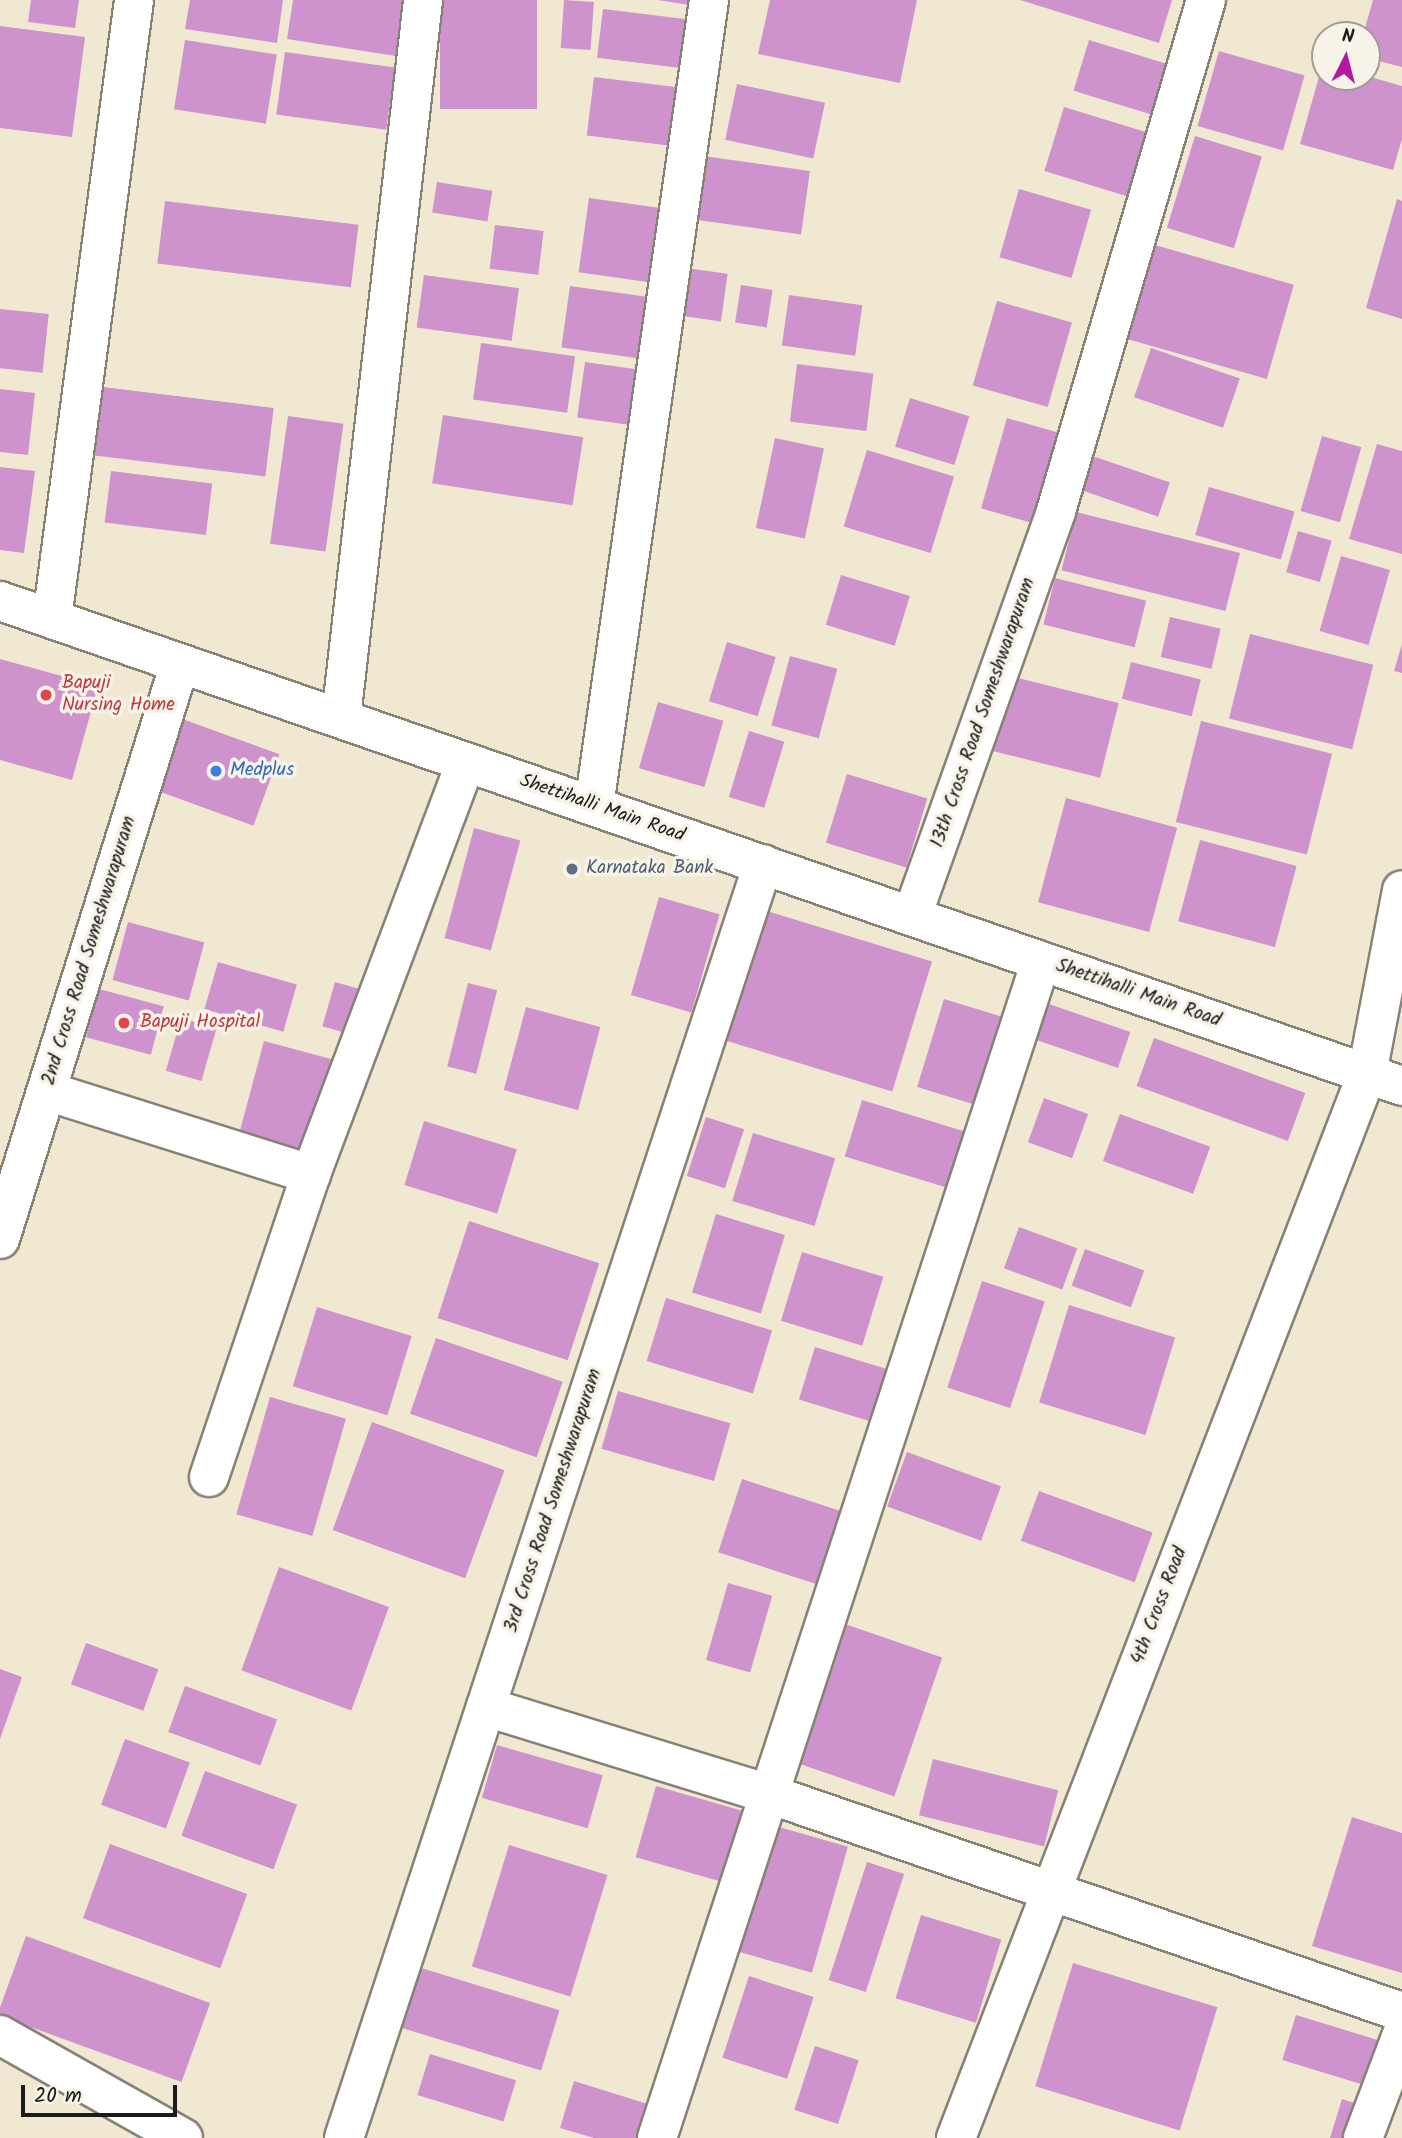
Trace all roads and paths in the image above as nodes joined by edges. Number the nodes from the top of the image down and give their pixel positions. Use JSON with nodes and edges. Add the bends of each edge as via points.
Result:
{"nodes":[{"id":1,"x":134,"y":0,"type":"edge"},
{"id":2,"x":423,"y":0,"type":"edge"},
{"id":3,"x":709,"y":0,"type":"edge"},
{"id":4,"x":1206,"y":0,"type":"edge"},
{"id":5,"x":0,"y":601,"type":"edge"},
{"id":6,"x":52,"y":619,"type":"junction"},
{"id":7,"x":180,"y":663,"type":"junction"},
{"id":8,"x":341,"y":718,"type":"junction"},
{"id":9,"x":466,"y":762,"type":"junction"},
{"id":10,"x":594,"y":806,"type":"junction"},
{"id":11,"x":763,"y":864,"type":"junction"},
{"id":12,"x":1402,"y":890,"type":"edge"},
{"id":13,"x":912,"y":916,"type":"junction"},
{"id":14,"x":1041,"y":961,"type":"junction"},
{"id":15,"x":1367,"y":1074,"type":"junction"},
{"id":16,"x":1402,"y":1086,"type":"edge"},
{"id":17,"x":47,"y":1091,"type":"junction"},
{"id":18,"x":311,"y":1174,"type":"junction"},
{"id":19,"x":0,"y":1239,"type":"edge"},
{"id":20,"x":209,"y":1477,"type":"dead end"},
{"id":21,"x":486,"y":1707,"type":"junction"},
{"id":22,"x":772,"y":1795,"type":"junction"},
{"id":23,"x":1050,"y":1891,"type":"junction"},
{"id":24,"x":1402,"y":2012,"type":"edge"},
{"id":25,"x":1402,"y":2034,"type":"edge"},
{"id":26,"x":0,"y":2035,"type":"edge"},
{"id":27,"x":183,"y":2138,"type":"edge"},
{"id":28,"x":344,"y":2138,"type":"edge"},
{"id":29,"x":657,"y":2138,"type":"edge"},
{"id":30,"x":956,"y":2138,"type":"edge"},
{"id":31,"x":1363,"y":2138,"type":"edge"}],
"edges":[{"from":1,"to":6,"type":"street"},
{"from":2,"to":8,"type":"street"},
{"from":3,"to":10,"type":"street"},
{"from":4,"to":13,"type":"street","name":"13th Cross Road Someshwarapuram","via":[[1056,511]]},
{"from":5,"to":6,"type":"street","name":"Shettihalli Main Road"},
{"from":6,"to":7,"type":"street","name":"Shettihalli Main Road"},
{"from":7,"to":8,"type":"street","name":"Shettihalli Main Road"},
{"from":7,"to":17,"type":"street","name":"2nd Cross Road Someshwarapuram"},
{"from":8,"to":9,"type":"street","name":"Shettihalli Main Road"},
{"from":9,"to":10,"type":"street","name":"Shettihalli Main Road"},
{"from":9,"to":18,"type":"street"},
{"from":10,"to":11,"type":"street","name":"Shettihalli Main Road"},
{"from":11,"to":13,"type":"street","name":"Shettihalli Main Road"},
{"from":11,"to":21,"type":"street","name":"3rd Cross Road Someshwarapuram"},
{"from":12,"to":15,"type":"street","name":"4th Cross Road"},
{"from":13,"to":14,"type":"street","name":"Shettihalli Main Road"},
{"from":14,"to":15,"type":"street","name":"Shettihalli Main Road"},
{"from":14,"to":22,"type":"street"},
{"from":15,"to":16,"type":"street","name":"Shettihalli Main Road"},
{"from":15,"to":23,"type":"street","name":"4th Cross Road"},
{"from":17,"to":18,"type":"street"},
{"from":17,"to":19,"type":"street","name":"2nd Cross Road Someshwarapuram"},
{"from":18,"to":20,"type":"street"},
{"from":21,"to":22,"type":"street"},
{"from":21,"to":28,"type":"street","name":"3rd Cross Road Someshwarapuram"},
{"from":22,"to":23,"type":"street"},
{"from":22,"to":29,"type":"street"},
{"from":23,"to":24,"type":"street"},
{"from":23,"to":30,"type":"street","name":"4th Cross Road"},
{"from":25,"to":31,"type":"street"},
{"from":26,"to":27,"type":"street"}]}
